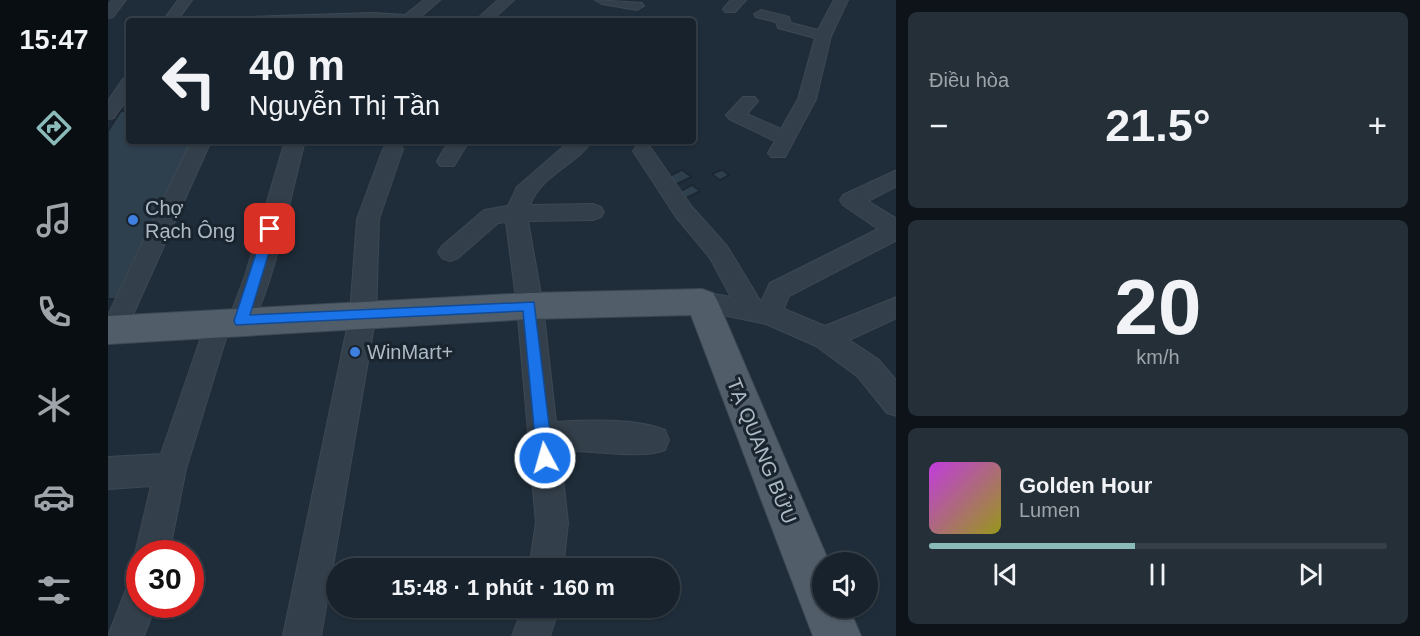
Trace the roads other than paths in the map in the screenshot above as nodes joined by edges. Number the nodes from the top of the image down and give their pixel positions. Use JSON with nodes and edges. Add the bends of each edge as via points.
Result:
{"nodes":[{"id":1,"x":119,"y":0,"type":"edge"},
{"id":2,"x":185,"y":0,"type":"edge"},
{"id":3,"x":342,"y":0,"type":"edge"},
{"id":4,"x":433,"y":0,"type":"edge"},
{"id":5,"x":507,"y":0,"type":"edge"},
{"id":6,"x":602,"y":0,"type":"edge"},
{"id":7,"x":773,"y":0,"type":"edge"},
{"id":8,"x":836,"y":1,"type":"edge"},
{"id":9,"x":639,"y":3,"type":"edge"},
{"id":10,"x":108,"y":14,"type":"edge"},
{"id":11,"x":259,"y":17,"type":"edge"},
{"id":12,"x":172,"y":18,"type":"edge"},
{"id":13,"x":283,"y":18,"type":"edge"},
{"id":14,"x":331,"y":18,"type":"edge"},
{"id":15,"x":359,"y":18,"type":"edge"},
{"id":16,"x":382,"y":18,"type":"edge"},
{"id":17,"x":411,"y":18,"type":"edge"},
{"id":18,"x":486,"y":18,"type":"edge"},
{"id":19,"x":629,"y":18,"type":"edge"},
{"id":20,"x":823,"y":36,"type":"junction"},
{"id":21,"x":126,"y":88,"type":"edge"},
{"id":22,"x":749,"y":100,"type":"dead end"},
{"id":23,"x":115,"y":108,"type":"edge"},
{"id":24,"x":200,"y":144,"type":"edge"},
{"id":25,"x":294,"y":144,"type":"edge"},
{"id":26,"x":457,"y":144,"type":"edge"},
{"id":27,"x":578,"y":144,"type":"edge"},
{"id":28,"x":393,"y":149,"type":"dead end"},
{"id":29,"x":643,"y":151,"type":"dead end"},
{"id":30,"x":447,"y":161,"type":"dead end"},
{"id":31,"x":896,"y":178,"type":"edge"},
{"id":32,"x":593,"y":212,"type":"dead end"},
{"id":33,"x":516,"y":213,"type":"junction"},
{"id":34,"x":896,"y":230,"type":"edge"},
{"id":35,"x":896,"y":230,"type":"edge"},
{"id":36,"x":450,"y":252,"type":"dead end"},
{"id":37,"x":702,"y":302,"type":"junction"},
{"id":38,"x":894,"y":303,"type":"edge"},
{"id":39,"x":530,"y":306,"type":"junction"},
{"id":40,"x":760,"y":313,"type":"junction"},
{"id":41,"x":363,"y":314,"type":"junction"},
{"id":42,"x":230,"y":322,"type":"junction"},
{"id":43,"x":111,"y":330,"type":"edge"},
{"id":44,"x":825,"y":338,"type":"junction"},
{"id":45,"x":896,"y":403,"type":"edge"},
{"id":46,"x":543,"y":437,"type":"junction"},
{"id":47,"x":654,"y":440,"type":"dead end"},
{"id":48,"x":171,"y":469,"type":"junction"},
{"id":49,"x":108,"y":473,"type":"edge"},
{"id":50,"x":155,"y":540,"type":"edge"},
{"id":51,"x":547,"y":558,"type":"edge"},
{"id":52,"x":812,"y":575,"type":"edge"},
{"id":53,"x":132,"y":618,"type":"edge"},
{"id":54,"x":537,"y":618,"type":"edge"},
{"id":55,"x":829,"y":618,"type":"edge"},
{"id":56,"x":125,"y":636,"type":"edge"},
{"id":57,"x":302,"y":636,"type":"edge"},
{"id":58,"x":531,"y":636,"type":"edge"},
{"id":59,"x":837,"y":636,"type":"edge"}],
"edges":[{"from":1,"to":10,"type":"street"},
{"from":2,"to":12,"type":"street"},
{"from":3,"to":14,"type":"street"},
{"from":4,"to":17,"type":"street"},
{"from":5,"to":18,"type":"street"},
{"from":6,"to":9,"type":"street"},
{"from":7,"to":20,"type":"street","via":[[760,16],[784,20],[783,25]]},
{"from":8,"to":20,"type":"street"},
{"from":9,"to":19,"type":"street"},
{"from":11,"to":13,"type":"street"},
{"from":15,"to":16,"type":"street"},
{"from":20,"to":22,"type":"street","via":[[807,99],[781,146],[735,115]]},
{"from":21,"to":23,"type":"street"},
{"from":24,"to":43,"type":"street"},
{"from":25,"to":42,"type":"street","via":[[258,273]]},
{"from":26,"to":30,"type":"street"},
{"from":27,"to":33,"type":"street","via":[[524,192]]},
{"from":28,"to":41,"type":"street","via":[[368,219]]},
{"from":29,"to":40,"type":"street"},
{"from":31,"to":35,"type":"street","via":[[851,200]]},
{"from":32,"to":33,"type":"street"},
{"from":33,"to":36,"type":"street","via":[[492,216]]},
{"from":33,"to":39,"type":"street"},
{"from":34,"to":40,"type":"street","via":[[779,290]]},
{"from":37,"to":39,"type":"main road"},
{"from":37,"to":40,"type":"street"},
{"from":37,"to":52,"type":"main road","name":"TẠ QUANG BỬU"},
{"from":38,"to":44,"type":"street"},
{"from":39,"to":41,"type":"main road"},
{"from":39,"to":46,"type":"street"},
{"from":40,"to":44,"type":"street"},
{"from":41,"to":42,"type":"main road"},
{"from":41,"to":57,"type":"street"},
{"from":42,"to":43,"type":"main road"},
{"from":42,"to":48,"type":"street"},
{"from":44,"to":45,"type":"street","via":[[868,368]]},
{"from":46,"to":47,"type":"street","via":[[586,435]]},
{"from":46,"to":51,"type":"street","via":[[552,523]]},
{"from":48,"to":49,"type":"street"},
{"from":48,"to":50,"type":"street"},
{"from":53,"to":56,"type":"street"},
{"from":54,"to":58,"type":"street"},
{"from":55,"to":59,"type":"main road"}]}
